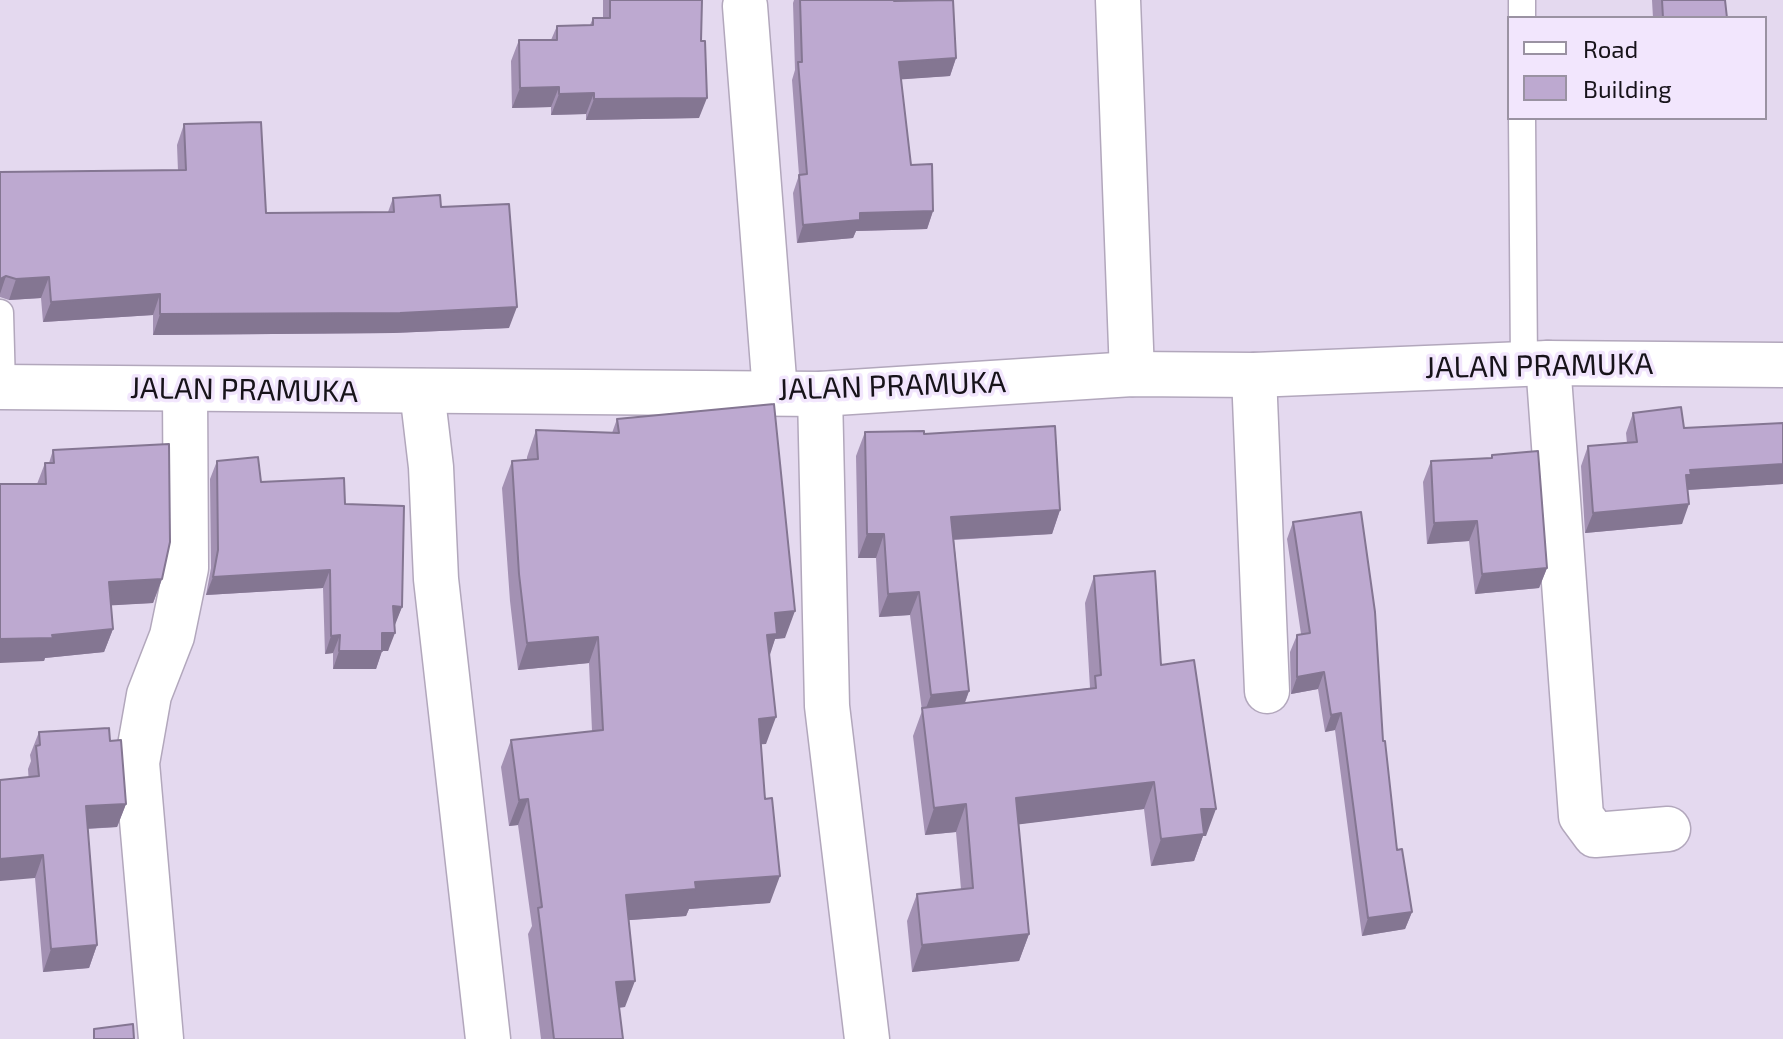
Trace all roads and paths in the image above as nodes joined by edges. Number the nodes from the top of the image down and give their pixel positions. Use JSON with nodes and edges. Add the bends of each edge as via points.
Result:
{"nodes":[{"id":1,"x":1118,"y":0,"type":"edge"},
{"id":2,"x":745,"y":6,"type":"dead end"},
{"id":3,"x":1522,"y":120,"type":"edge"},
{"id":4,"x":0,"y":313,"type":"edge"},
{"id":5,"x":1536,"y":364,"type":"junction"},
{"id":6,"x":1783,"y":365,"type":"edge"},
{"id":7,"x":1132,"y":374,"type":"junction"},
{"id":8,"x":1254,"y":375,"type":"junction"},
{"id":9,"x":1,"y":387,"type":"edge"},
{"id":10,"x":185,"y":390,"type":"junction"},
{"id":11,"x":422,"y":391,"type":"junction"},
{"id":12,"x":775,"y":392,"type":"junction"},
{"id":13,"x":820,"y":394,"type":"junction"},
{"id":14,"x":1267,"y":691,"type":"dead end"},
{"id":15,"x":1668,"y":829,"type":"dead end"},
{"id":16,"x":161,"y":1039,"type":"edge"},
{"id":17,"x":488,"y":1039,"type":"edge"},
{"id":18,"x":867,"y":1039,"type":"edge"}],
"edges":[{"from":1,"to":7,"type":"street"},
{"from":2,"to":12,"type":"street"},
{"from":3,"to":5,"type":"lane"},
{"from":4,"to":9,"type":"lane"},
{"from":5,"to":6,"type":"street","name":"JALAN PRAMUKA"},
{"from":5,"to":8,"type":"street","name":"JALAN PRAMUKA"},
{"from":5,"to":15,"type":"street","via":[[1581,816],[1595,835]]},
{"from":7,"to":8,"type":"street","name":"JALAN PRAMUKA"},
{"from":7,"to":13,"type":"street","name":"JALAN PRAMUKA"},
{"from":8,"to":14,"type":"street"},
{"from":9,"to":10,"type":"street","name":"JALAN PRAMUKA"},
{"from":10,"to":11,"type":"street","name":"JALAN PRAMUKA"},
{"from":10,"to":16,"type":"street","via":[[186,568],[172,636],[149,695],[137,763]]},
{"from":11,"to":12,"type":"street","name":"JALAN PRAMUKA"},
{"from":11,"to":17,"type":"street","via":[[436,579]]},
{"from":12,"to":13,"type":"street","name":"JALAN PRAMUKA"},
{"from":13,"to":18,"type":"street","via":[[827,706]]}]}
